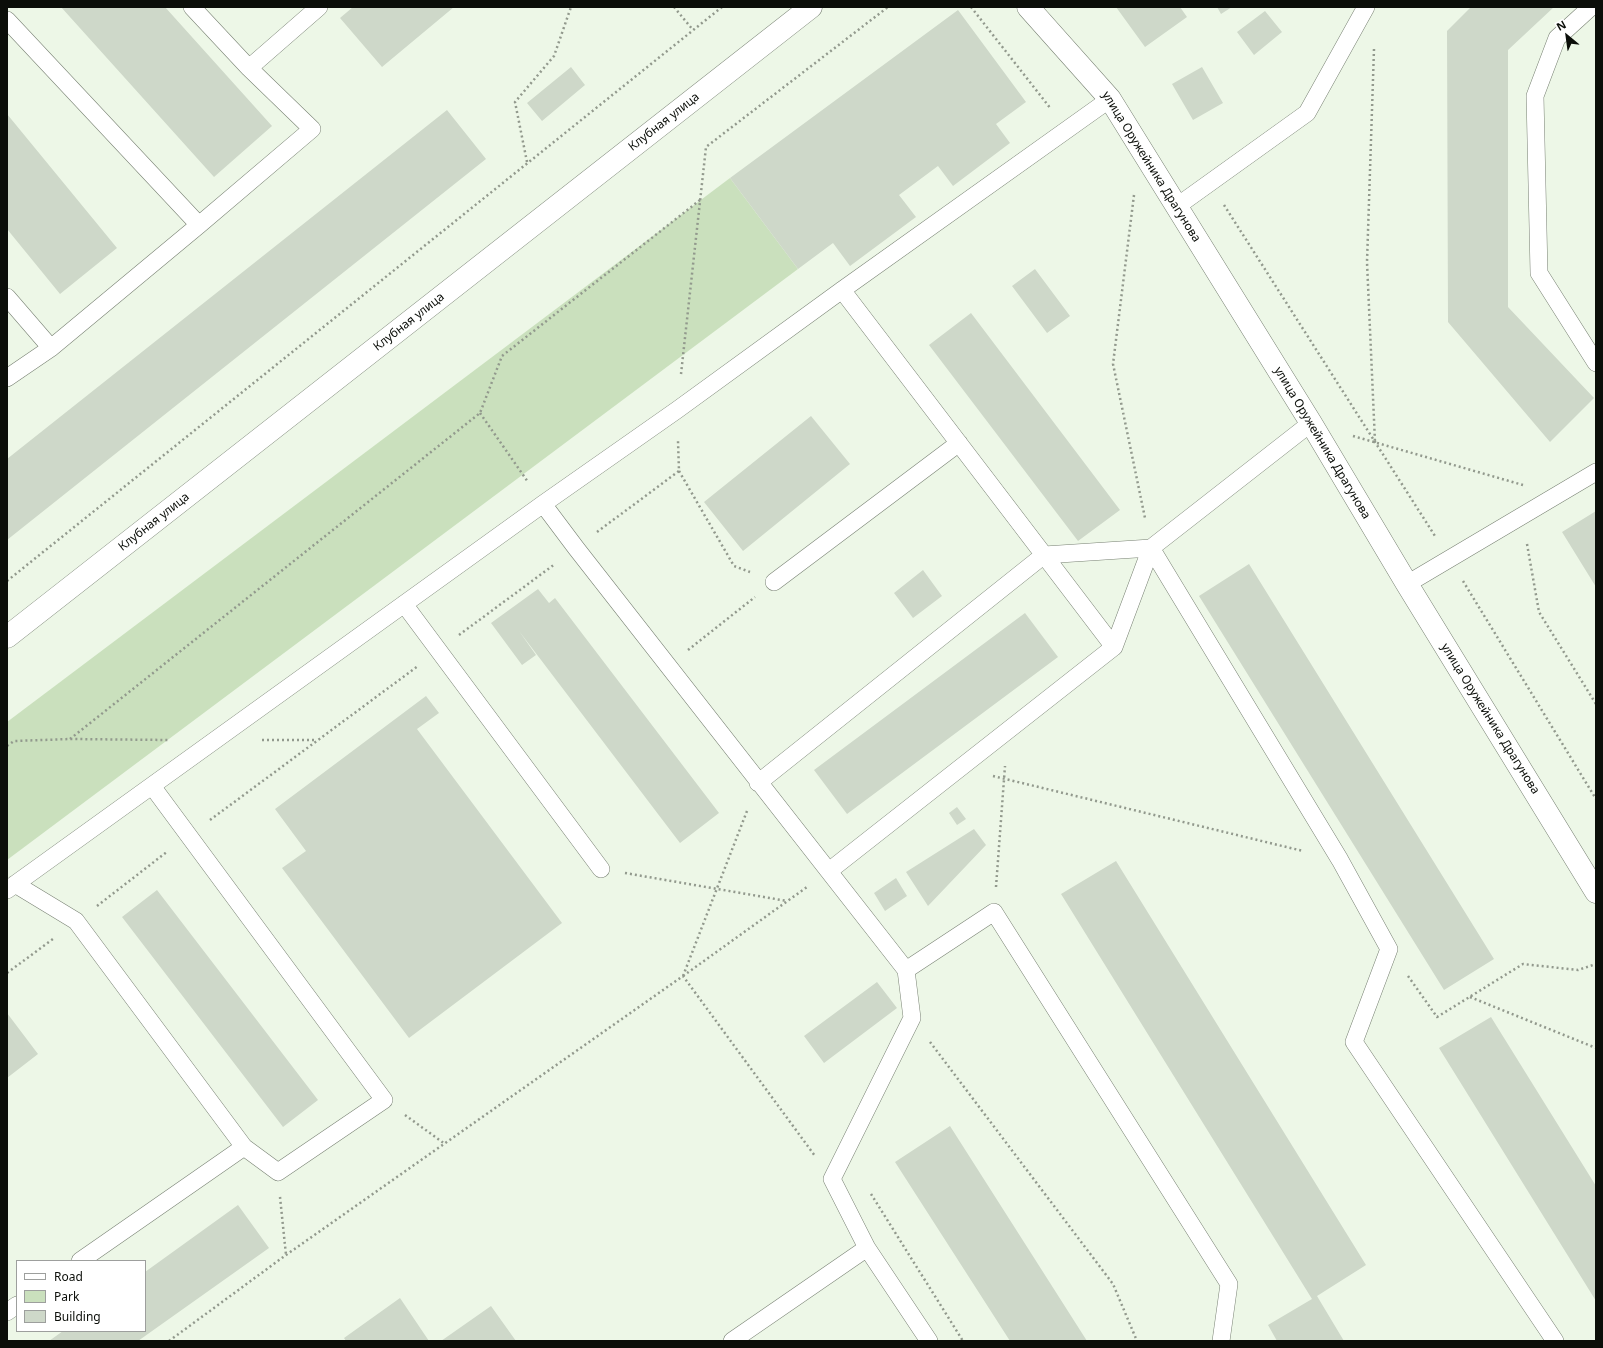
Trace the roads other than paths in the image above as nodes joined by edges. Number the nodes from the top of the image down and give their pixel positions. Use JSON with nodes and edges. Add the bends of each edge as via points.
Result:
{"nodes":[{"id":1,"x":192,"y":7,"type":"edge"},
{"id":2,"x":319,"y":7,"type":"edge"},
{"id":3,"x":811,"y":7,"type":"edge"},
{"id":4,"x":1028,"y":7,"type":"edge"},
{"id":5,"x":1366,"y":7,"type":"edge"},
{"id":6,"x":1591,"y":7,"type":"edge"},
{"id":7,"x":7,"y":20,"type":"edge"},
{"id":8,"x":249,"y":68,"type":"junction"},
{"id":9,"x":1110,"y":99,"type":"junction"},
{"id":10,"x":1176,"y":206,"type":"junction"},
{"id":11,"x":199,"y":225,"type":"junction"},
{"id":12,"x":842,"y":290,"type":"junction"},
{"id":13,"x":7,"y":297,"type":"edge"},
{"id":14,"x":51,"y":348,"type":"junction"},
{"id":15,"x":1596,"y":363,"type":"edge"},
{"id":16,"x":7,"y":378,"type":"edge"},
{"id":17,"x":1311,"y":423,"type":"junction"},
{"id":18,"x":959,"y":443,"type":"junction"},
{"id":19,"x":1596,"y":472,"type":"edge"},
{"id":20,"x":543,"y":504,"type":"junction"},
{"id":21,"x":1151,"y":548,"type":"junction"},
{"id":22,"x":1044,"y":555,"type":"junction"},
{"id":23,"x":774,"y":582,"type":"road end"},
{"id":24,"x":1407,"y":584,"type":"junction"},
{"id":25,"x":404,"y":604,"type":"junction"},
{"id":26,"x":7,"y":637,"type":"edge"},
{"id":27,"x":1114,"y":647,"type":"junction"},
{"id":28,"x":758,"y":783,"type":"junction"},
{"id":29,"x":152,"y":786,"type":"junction"},
{"id":30,"x":601,"y":869,"type":"road end"},
{"id":31,"x":829,"y":871,"type":"junction"},
{"id":32,"x":11,"y":887,"type":"edge"},
{"id":33,"x":1596,"y":892,"type":"edge"},
{"id":34,"x":906,"y":970,"type":"junction"},
{"id":35,"x":244,"y":1147,"type":"junction"},
{"id":36,"x":867,"y":1248,"type":"junction"},
{"id":37,"x":81,"y":1260,"type":"edge"},
{"id":38,"x":16,"y":1306,"type":"edge"},
{"id":39,"x":7,"y":1312,"type":"edge"},
{"id":40,"x":732,"y":1341,"type":"edge"},
{"id":41,"x":929,"y":1341,"type":"edge"},
{"id":42,"x":1221,"y":1341,"type":"edge"},
{"id":43,"x":1555,"y":1341,"type":"edge"}],
"edges":[{"from":1,"to":8,"type":"lane"},
{"from":2,"to":8,"type":"lane"},
{"from":3,"to":26,"type":"street","name":"Клубная улица"},
{"from":4,"to":9,"type":"street","name":"улица Оружейника Драгунова"},
{"from":5,"to":10,"type":"lane","via":[[1306,113]]},
{"from":6,"to":15,"type":"lane","via":[[1557,38],[1535,96],[1539,273]]},
{"from":7,"to":11,"type":"lane"},
{"from":8,"to":11,"type":"lane","via":[[312,129]]},
{"from":9,"to":10,"type":"street","name":"улица Оружейника Драгунова"},
{"from":9,"to":12,"type":"lane"},
{"from":10,"to":17,"type":"street","name":"улица Оружейника Драгунова"},
{"from":11,"to":14,"type":"lane"},
{"from":12,"to":18,"type":"lane"},
{"from":12,"to":20,"type":"lane"},
{"from":13,"to":14,"type":"lane"},
{"from":14,"to":16,"type":"lane"},
{"from":17,"to":21,"type":"lane"},
{"from":17,"to":24,"type":"street","name":"улица Оружейника Драгунова"},
{"from":18,"to":22,"type":"lane"},
{"from":18,"to":23,"type":"lane"},
{"from":19,"to":24,"type":"lane"},
{"from":20,"to":25,"type":"lane"},
{"from":20,"to":28,"type":"lane"},
{"from":21,"to":22,"type":"lane"},
{"from":21,"to":27,"type":"lane"},
{"from":21,"to":43,"type":"lane","via":[[1340,860],[1389,949],[1354,1042]]},
{"from":22,"to":27,"type":"lane"},
{"from":22,"to":28,"type":"lane"},
{"from":24,"to":33,"type":"street","name":"улица Оружейника Драгунова"},
{"from":25,"to":29,"type":"lane"},
{"from":25,"to":30,"type":"lane"},
{"from":27,"to":31,"type":"lane"},
{"from":28,"to":31,"type":"lane"},
{"from":29,"to":32,"type":"lane"},
{"from":29,"to":35,"type":"lane","via":[[384,1100],[278,1172]]},
{"from":31,"to":34,"type":"lane"},
{"from":32,"to":35,"type":"lane","via":[[76,921]]},
{"from":34,"to":36,"type":"lane","via":[[912,1018],[832,1179]]},
{"from":34,"to":42,"type":"lane","via":[[994,912],[1229,1284]]},
{"from":35,"to":37,"type":"lane"},
{"from":36,"to":40,"type":"lane"},
{"from":36,"to":41,"type":"lane"},
{"from":38,"to":39,"type":"lane"}]}
